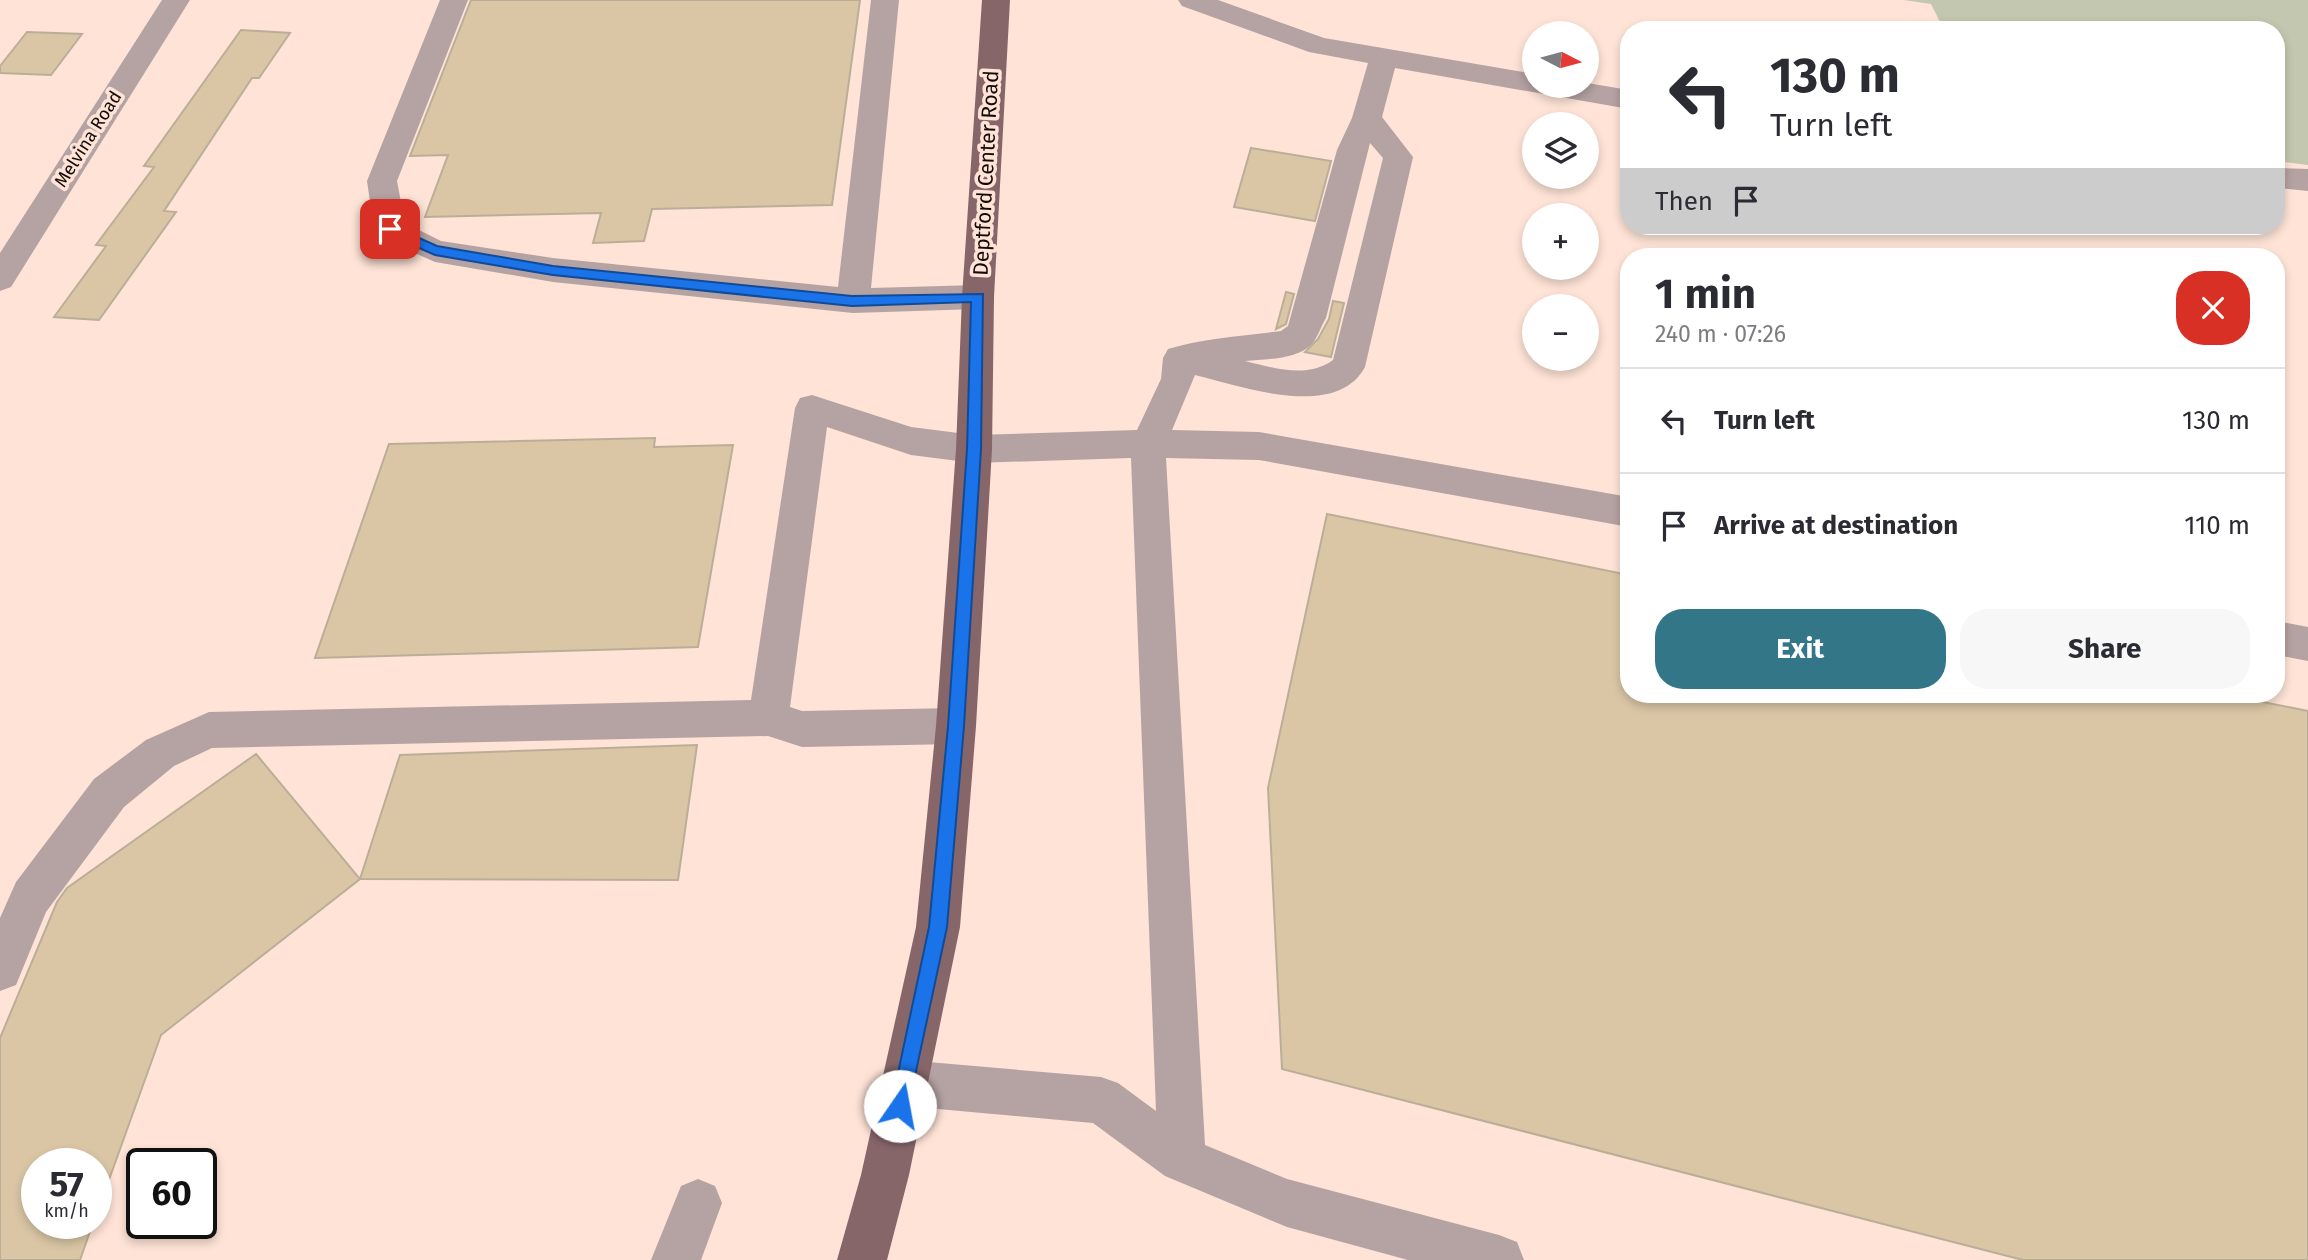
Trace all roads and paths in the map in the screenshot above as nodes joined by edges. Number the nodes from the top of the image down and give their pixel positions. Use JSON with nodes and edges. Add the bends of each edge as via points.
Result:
{"nodes":[{"id":1,"x":176,"y":0,"type":"edge"},
{"id":2,"x":454,"y":0,"type":"edge"},
{"id":3,"x":885,"y":0,"type":"edge"},
{"id":4,"x":996,"y":0,"type":"edge"},
{"id":5,"x":1192,"y":0,"type":"edge"},
{"id":6,"x":1384,"y":57,"type":"junction"},
{"id":7,"x":1522,"y":81,"type":"edge"},
{"id":8,"x":1600,"y":94,"type":"edge"},
{"id":9,"x":1620,"y":98,"type":"edge"},
{"id":10,"x":1367,"y":118,"type":"junction"},
{"id":11,"x":2285,"y":179,"type":"edge"},
{"id":12,"x":2308,"y":180,"type":"edge"},
{"id":13,"x":0,"y":279,"type":"edge"},
{"id":14,"x":978,"y":297,"type":"junction"},
{"id":15,"x":852,"y":301,"type":"junction"},
{"id":16,"x":1180,"y":358,"type":"junction"},
{"id":17,"x":1148,"y":444,"type":"junction"},
{"id":18,"x":974,"y":449,"type":"junction"},
{"id":19,"x":1620,"y":510,"type":"edge"},
{"id":20,"x":2285,"y":640,"type":"edge"},
{"id":21,"x":2308,"y":644,"type":"edge"},
{"id":22,"x":768,"y":718,"type":"junction"},
{"id":23,"x":956,"y":726,"type":"junction"},
{"id":24,"x":0,"y":969,"type":"edge"},
{"id":25,"x":905,"y":1083,"type":"junction"},
{"id":26,"x":1182,"y":1159,"type":"junction"},
{"id":27,"x":698,"y":1203,"type":"dead end"},
{"id":28,"x":676,"y":1260,"type":"edge"},
{"id":29,"x":862,"y":1260,"type":"edge"},
{"id":30,"x":1499,"y":1260,"type":"edge"}],
"edges":[{"from":1,"to":13,"type":"street","name":"Melvina Road"},
{"from":2,"to":15,"type":"street","via":[[382,181],[390,229],[435,251],[553,270]]},
{"from":3,"to":15,"type":"street"},
{"from":4,"to":14,"type":"main road","name":"Deptford Center Road"},
{"from":5,"to":6,"type":"street","via":[[1319,46]]},
{"from":6,"to":7,"type":"street"},
{"from":6,"to":10,"type":"street"},
{"from":8,"to":9,"type":"street"},
{"from":10,"to":16,"type":"street","via":[[1352,150],[1309,318],[1300,335],[1289,343]]},
{"from":10,"to":16,"type":"street","via":[[1398,158],[1348,368],[1330,380],[1286,384]]},
{"from":11,"to":12,"type":"street"},
{"from":14,"to":15,"type":"street"},
{"from":14,"to":18,"type":"main road","name":"Deptford Center Road"},
{"from":16,"to":17,"type":"street","via":[[1178,379]]},
{"from":17,"to":18,"type":"street"},
{"from":17,"to":19,"type":"street","via":[[1259,446]]},
{"from":17,"to":26,"type":"street"},
{"from":18,"to":22,"type":"street","via":[[911,441],[812,408]]},
{"from":18,"to":23,"type":"main road","name":"Deptford Center Road"},
{"from":20,"to":21,"type":"street"},
{"from":22,"to":23,"type":"street","via":[[802,729]]},
{"from":22,"to":24,"type":"street","via":[[209,730],[160,753],[109,793],[31,897]]},
{"from":23,"to":25,"type":"main road","name":"Deptford Center Road","via":[[938,927]]},
{"from":25,"to":26,"type":"street","via":[[1101,1100]]},
{"from":25,"to":29,"type":"main road","name":"Deptford Center Road"},
{"from":26,"to":30,"type":"street","via":[[1287,1203]]},
{"from":27,"to":28,"type":"street"}]}
